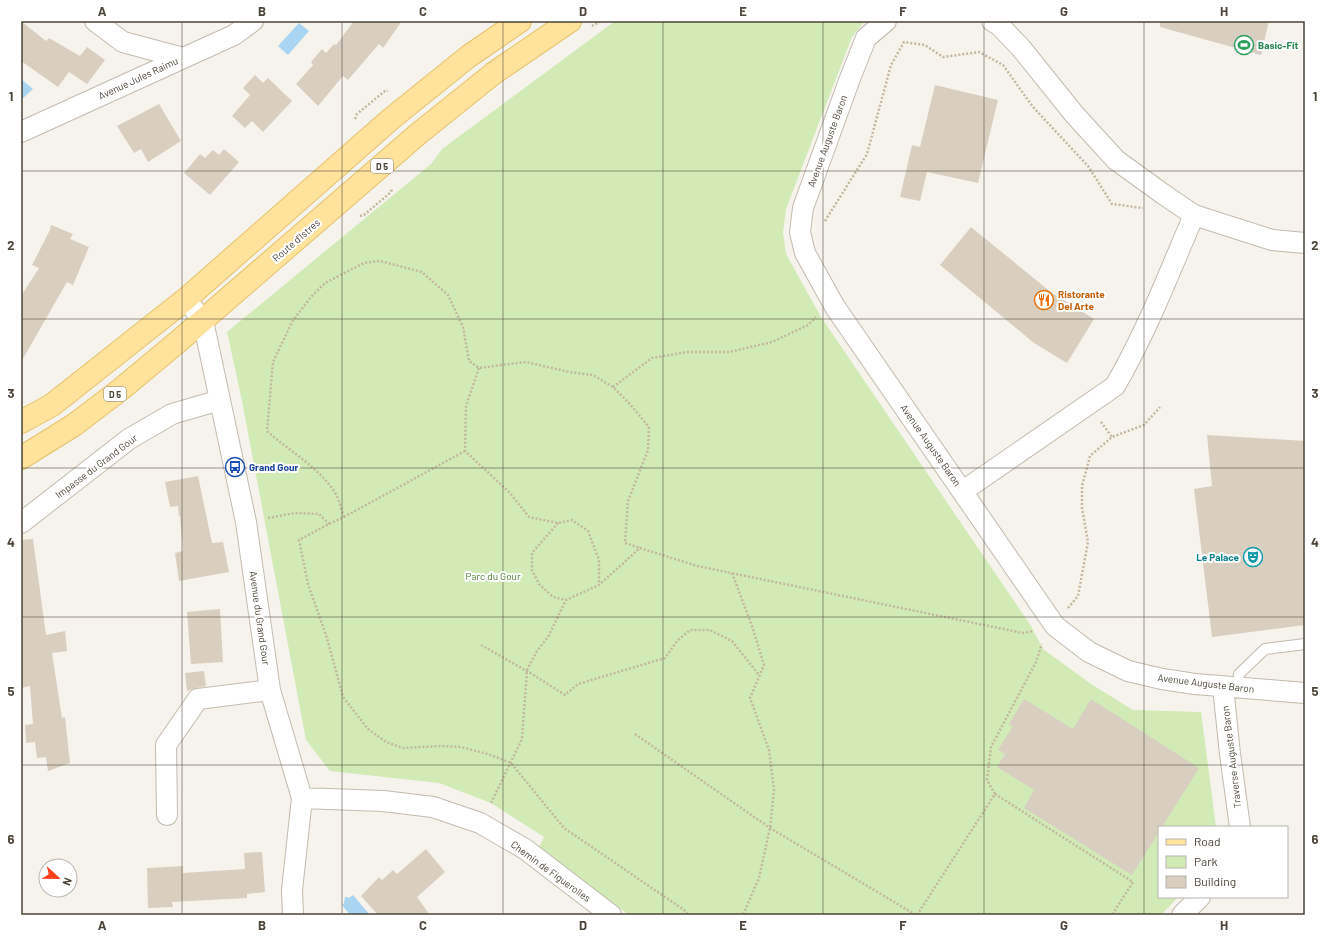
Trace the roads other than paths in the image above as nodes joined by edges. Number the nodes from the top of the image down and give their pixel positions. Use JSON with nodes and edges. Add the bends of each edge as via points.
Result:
{"nodes":[{"id":1,"x":96,"y":21,"type":"edge"},
{"id":2,"x":253,"y":21,"type":"edge"},
{"id":3,"x":520,"y":21,"type":"edge"},
{"id":4,"x":570,"y":21,"type":"edge"},
{"id":5,"x":886,"y":21,"type":"edge"},
{"id":6,"x":992,"y":21,"type":"edge"},
{"id":7,"x":183,"y":58,"type":"junction"},
{"id":8,"x":21,"y":132,"type":"edge"},
{"id":9,"x":1194,"y":215,"type":"junction"},
{"id":10,"x":1305,"y":243,"type":"edge"},
{"id":11,"x":186,"y":300,"type":"junction"},
{"id":12,"x":203,"y":321,"type":"junction"},
{"id":13,"x":220,"y":400,"type":"junction"},
{"id":14,"x":21,"y":422,"type":"edge"},
{"id":15,"x":21,"y":458,"type":"edge"},
{"id":16,"x":963,"y":491,"type":"junction"},
{"id":17,"x":21,"y":523,"type":"edge"},
{"id":18,"x":1305,"y":644,"type":"edge"},
{"id":19,"x":1231,"y":687,"type":"junction"},
{"id":20,"x":270,"y":690,"type":"junction"},
{"id":21,"x":1305,"y":693,"type":"edge"},
{"id":22,"x":302,"y":798,"type":"junction"},
{"id":23,"x":167,"y":814,"type":"dead end"},
{"id":24,"x":1240,"y":826,"type":"edge"},
{"id":25,"x":1199,"y":898,"type":"edge"},
{"id":26,"x":293,"y":915,"type":"edge"},
{"id":27,"x":611,"y":915,"type":"edge"},
{"id":28,"x":1182,"y":915,"type":"edge"}],
"edges":[{"from":1,"to":7,"type":"street","via":[[123,42]]},
{"from":2,"to":7,"type":"street","name":"Avenue Jules Raimu","via":[[234,35]]},
{"from":3,"to":11,"type":"main road","via":[[469,56],[392,118]]},
{"from":4,"to":12,"type":"main road","name":"Route d'Istres","number":"D 5","via":[[494,73],[418,134]]},
{"from":5,"to":16,"type":"street","name":"Avenue Auguste Baron","via":[[866,38],[803,208],[800,232],[805,253],[835,307]]},
{"from":6,"to":9,"type":"street","via":[[1021,48],[1074,114],[1116,160]]},
{"from":7,"to":8,"type":"street","name":"Avenue Jules Raimu"},
{"from":9,"to":10,"type":"street","via":[[1272,240]]},
{"from":9,"to":16,"type":"street","via":[[1155,307],[1115,386]]},
{"from":11,"to":12,"type":"street"},
{"from":11,"to":14,"type":"main road","via":[[52,405]]},
{"from":12,"to":13,"type":"street","name":"Avenue du Grand Gour"},
{"from":12,"to":15,"type":"main road","name":"Route d'Istres","number":"D 5","via":[[74,425]]},
{"from":13,"to":17,"type":"street","name":"Impasse du Grand Gour","via":[[172,414],[129,439]]},
{"from":13,"to":20,"type":"street","name":"Avenue du Grand Gour","via":[[246,522]]},
{"from":16,"to":19,"type":"street","name":"Avenue Auguste Baron","via":[[1055,626],[1089,652],[1128,671],[1162,679]]},
{"from":18,"to":19,"type":"lane","via":[[1265,648],[1239,674]]},
{"from":19,"to":21,"type":"street","name":"Avenue Auguste Baron"},
{"from":19,"to":24,"type":"street","name":"Traverse Auguste Baron","via":[[1230,754]]},
{"from":20,"to":22,"type":"street","name":"Avenue du Grand Gour"},
{"from":20,"to":23,"type":"street","via":[[198,699],[166,745]]},
{"from":22,"to":26,"type":"street","name":"Avenue du Grand Gour","via":[[292,890]]},
{"from":22,"to":27,"type":"street","name":"Chemin de Figuerolles","via":[[384,801],[433,807],[480,824],[525,849]]},
{"from":25,"to":28,"type":"street"}]}
